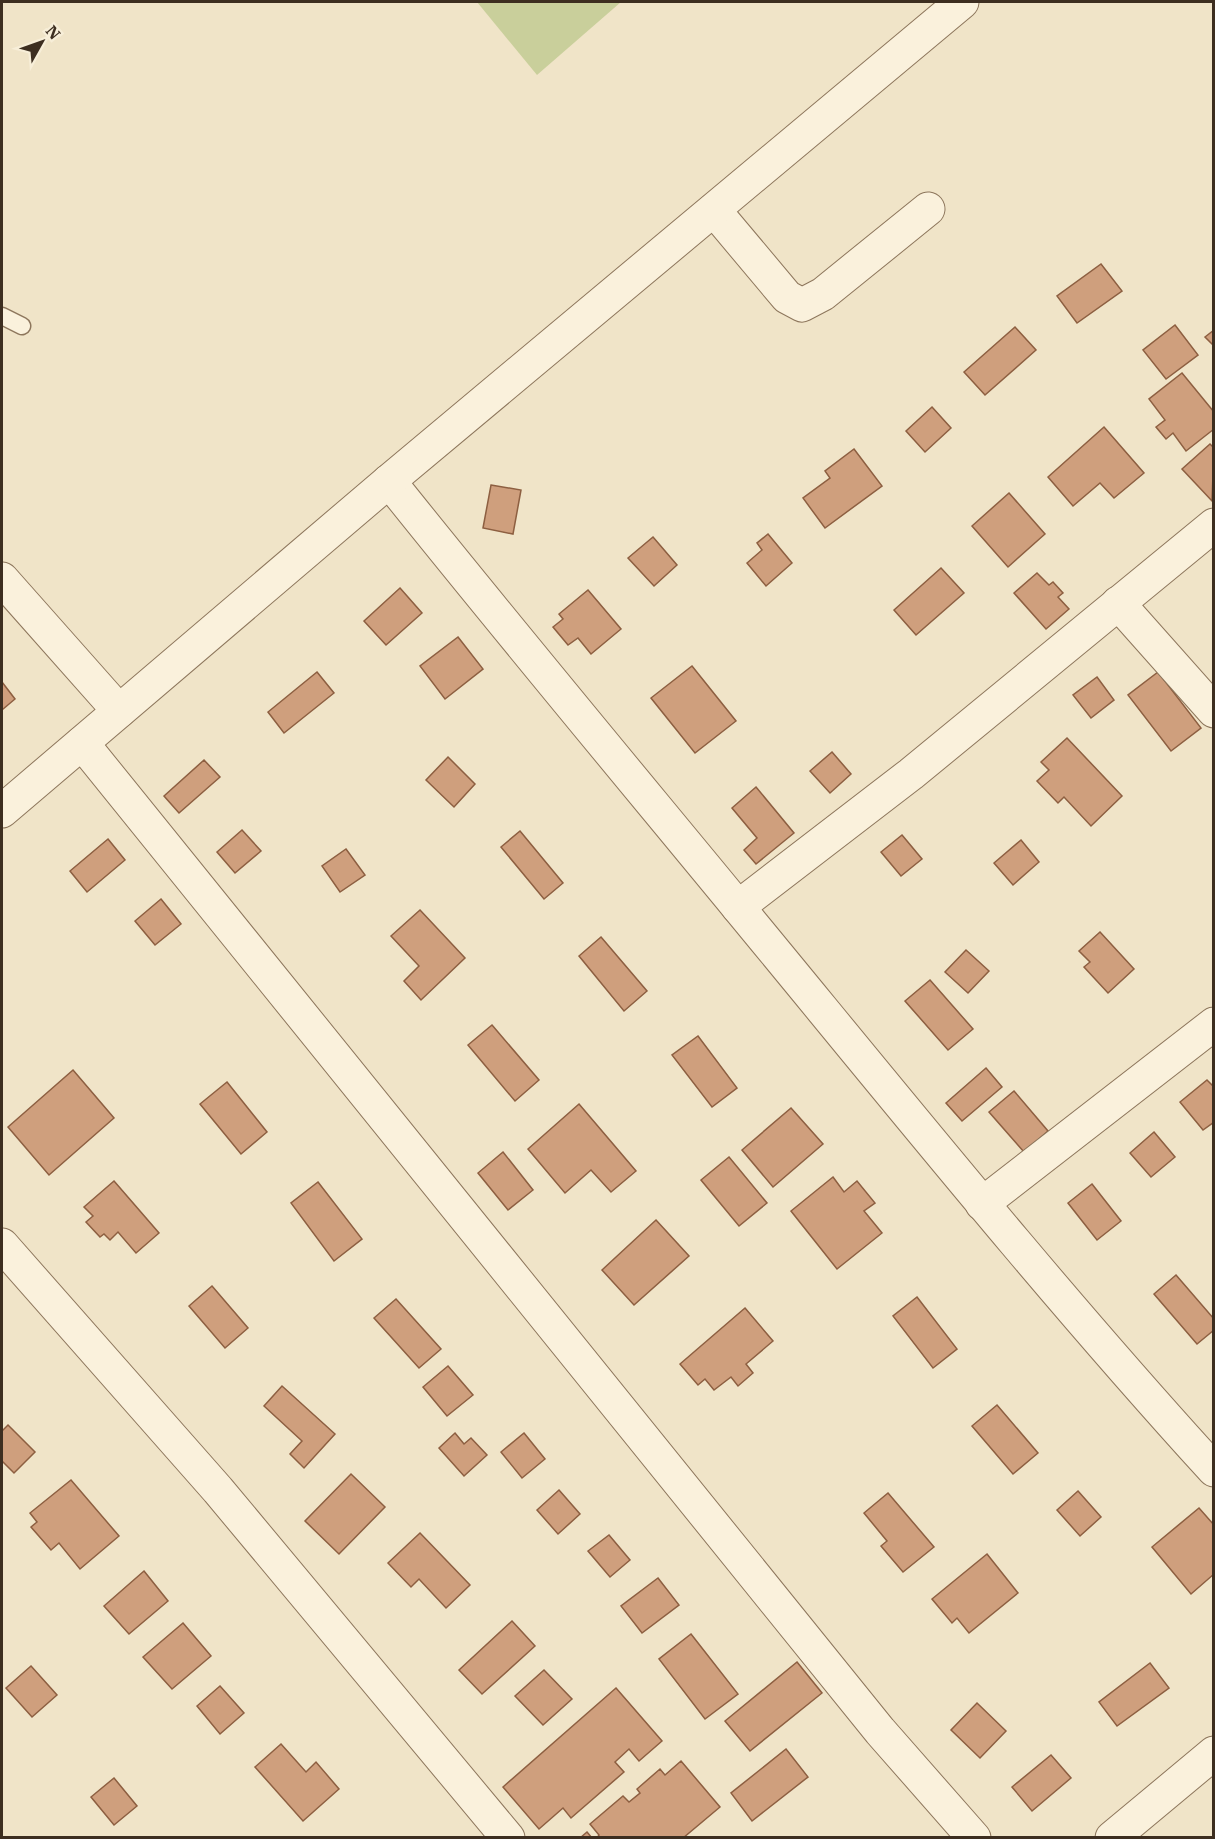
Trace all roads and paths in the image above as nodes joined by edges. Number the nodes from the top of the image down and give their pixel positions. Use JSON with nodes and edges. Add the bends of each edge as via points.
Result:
{"nodes":[{"id":1,"x":962,"y":2,"type":"edge"},
{"id":2,"x":928,"y":209,"type":"dead end"},
{"id":3,"x":714,"y":210,"type":"junction"},
{"id":4,"x":2,"y":316,"type":"edge"},
{"id":5,"x":22,"y":326,"type":"dead end"},
{"id":6,"x":389,"y":481,"type":"junction"},
{"id":7,"x":1214,"y":525,"type":"edge"},
{"id":8,"x":2,"y":579,"type":"edge"},
{"id":9,"x":1118,"y":603,"type":"junction"},
{"id":10,"x":119,"y":711,"type":"junction"},
{"id":11,"x":1214,"y":711,"type":"edge"},
{"id":12,"x":82,"y":743,"type":"junction"},
{"id":13,"x":2,"y":811,"type":"edge"},
{"id":14,"x":738,"y":907,"type":"junction"},
{"id":15,"x":1214,"y":1024,"type":"edge"},
{"id":16,"x":982,"y":1204,"type":"junction"},
{"id":17,"x":2,"y":1245,"type":"edge"},
{"id":18,"x":1214,"y":1470,"type":"edge"},
{"id":19,"x":1214,"y":1753,"type":"edge"},
{"id":20,"x":508,"y":1838,"type":"edge"},
{"id":21,"x":974,"y":1838,"type":"edge"},
{"id":22,"x":1112,"y":1838,"type":"edge"}],
"edges":[{"from":1,"to":3,"type":"street"},
{"from":2,"to":3,"type":"street","via":[[823,294],[802,305],[787,297]]},
{"from":3,"to":6,"type":"street"},
{"from":4,"to":5,"type":"lane"},
{"from":6,"to":10,"type":"street"},
{"from":6,"to":14,"type":"street"},
{"from":7,"to":9,"type":"street"},
{"from":8,"to":10,"type":"street"},
{"from":9,"to":11,"type":"street"},
{"from":9,"to":14,"type":"street","via":[[911,774]]},
{"from":10,"to":12,"type":"street"},
{"from":12,"to":13,"type":"street"},
{"from":12,"to":21,"type":"street","via":[[880,1731]]},
{"from":14,"to":16,"type":"street"},
{"from":15,"to":16,"type":"street"},
{"from":16,"to":18,"type":"street"},
{"from":17,"to":20,"type":"street","via":[[218,1490]]},
{"from":19,"to":22,"type":"street"}]}
